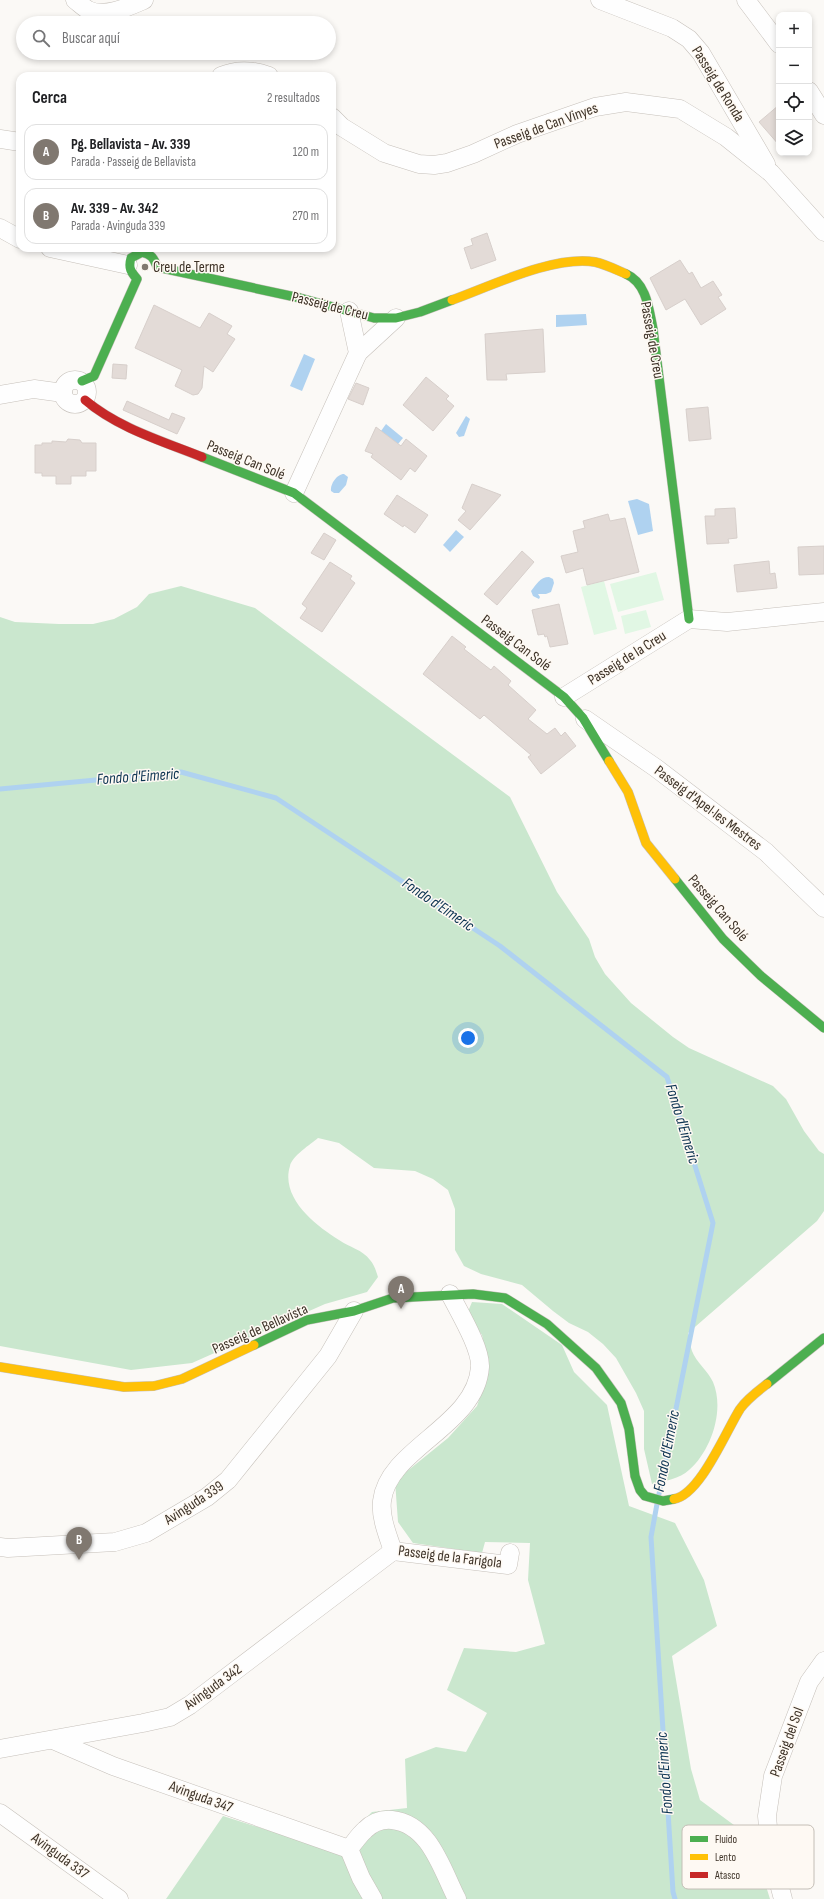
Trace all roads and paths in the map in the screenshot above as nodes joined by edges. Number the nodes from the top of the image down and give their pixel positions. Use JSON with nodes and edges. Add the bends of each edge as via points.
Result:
{"nodes":[{"id":1,"x":75,"y":0,"type":"edge"},
{"id":2,"x":144,"y":0,"type":"edge"},
{"id":3,"x":600,"y":0,"type":"edge"},
{"id":4,"x":746,"y":0,"type":"edge"},
{"id":5,"x":776,"y":40,"type":"edge"},
{"id":6,"x":238,"y":72,"type":"edge"},
{"id":7,"x":258,"y":72,"type":"edge"},
{"id":8,"x":812,"y":96,"type":"edge"},
{"id":9,"x":824,"y":115,"type":"edge"},
{"id":10,"x":336,"y":121,"type":"edge"},
{"id":11,"x":0,"y":139,"type":"edge"},
{"id":12,"x":16,"y":141,"type":"edge"},
{"id":13,"x":771,"y":173,"type":"junction"},
{"id":14,"x":0,"y":228,"type":"edge"},
{"id":15,"x":824,"y":232,"type":"edge"},
{"id":16,"x":16,"y":237,"type":"edge"},
{"id":17,"x":64,"y":252,"type":"edge"},
{"id":18,"x":152,"y":256,"type":"edge"},
{"id":19,"x":133,"y":272,"type":"junction"},
{"id":20,"x":349,"y":311,"type":"junction"},
{"id":21,"x":396,"y":318,"type":"junction"},
{"id":22,"x":358,"y":352,"type":"junction"},
{"id":23,"x":82,"y":381,"type":"junction"},
{"id":24,"x":63,"y":393,"type":"junction"},
{"id":25,"x":0,"y":395,"type":"edge"},
{"id":26,"x":85,"y":400,"type":"junction"},
{"id":27,"x":294,"y":493,"type":"junction"},
{"id":28,"x":824,"y":612,"type":"edge"},
{"id":29,"x":689,"y":619,"type":"junction"},
{"id":30,"x":564,"y":697,"type":"junction"},
{"id":31,"x":583,"y":718,"type":"junction"},
{"id":32,"x":824,"y":908,"type":"edge"},
{"id":33,"x":824,"y":1028,"type":"edge"},
{"id":34,"x":450,"y":1294,"type":"junction"},
{"id":35,"x":354,"y":1311,"type":"junction"},
{"id":36,"x":824,"y":1338,"type":"edge"},
{"id":37,"x":0,"y":1367,"type":"edge"},
{"id":38,"x":0,"y":1547,"type":"edge"},
{"id":39,"x":392,"y":1551,"type":"junction"},
{"id":40,"x":510,"y":1553,"type":"dead end"},
{"id":41,"x":824,"y":1661,"type":"edge"},
{"id":42,"x":53,"y":1740,"type":"junction"},
{"id":43,"x":0,"y":1749,"type":"edge"},
{"id":44,"x":0,"y":1813,"type":"edge"},
{"id":45,"x":768,"y":1825,"type":"edge"},
{"id":46,"x":349,"y":1849,"type":"junction"},
{"id":47,"x":780,"y":1889,"type":"edge"},
{"id":48,"x":119,"y":1899,"type":"edge"},
{"id":49,"x":373,"y":1899,"type":"edge"},
{"id":50,"x":457,"y":1899,"type":"edge"},
{"id":51,"x":783,"y":1899,"type":"edge"}],
"edges":[{"from":1,"to":2,"type":"street","via":[[88,10],[102,13],[119,10]]},
{"from":3,"to":13,"type":"street","name":"Passeig de Ronda","via":[[672,28],[689,39],[701,53]]},
{"from":4,"to":5,"type":"street"},
{"from":6,"to":7,"type":"street"},
{"from":8,"to":9,"type":"street"},
{"from":10,"to":13,"type":"street","name":"Passeig de Can Vinyes","via":[[384,153],[419,164],[434,165],[473,154],[517,134],[595,106],[626,102],[654,104],[680,108],[726,137]]},
{"from":11,"to":12,"type":"street"},
{"from":13,"to":15,"type":"street","name":"Passeig de Can Vinyes"},
{"from":14,"to":16,"type":"street"},
{"from":17,"to":19,"type":"street"},
{"from":18,"to":19,"type":"street","via":[[139,252],[131,257]]},
{"from":18,"to":20,"type":"street","name":"Passeig de Creu"},
{"from":19,"to":23,"type":"street","via":[[94,376]]},
{"from":20,"to":21,"type":"street","name":"Passeig de Creu","via":[[374,318]]},
{"from":20,"to":22,"type":"street"},
{"from":21,"to":22,"type":"street"},
{"from":21,"to":29,"type":"street","name":"Passeig de Creu","via":[[420,312],[548,264],[596,262],[630,276],[641,287],[648,302],[653,329]]},
{"from":22,"to":27,"type":"street"},
{"from":23,"to":24,"type":"street","via":[[70,380],[64,386]]},
{"from":23,"to":26,"type":"street","via":[[88,392]]},
{"from":24,"to":25,"type":"street","via":[[34,390]]},
{"from":24,"to":26,"type":"street","via":[[66,400],[73,404]]},
{"from":26,"to":27,"type":"street","name":"Passeig Can Solé","via":[[100,413],[137,431]]},
{"from":27,"to":30,"type":"street","name":"Passeig Can Solé"},
{"from":28,"to":29,"type":"street","via":[[727,622]]},
{"from":29,"to":30,"type":"street","name":"Passeig de la Creu"},
{"from":30,"to":31,"type":"street","name":"Passeig Can Solé"},
{"from":31,"to":32,"type":"street","name":"Passeig d'Apel·les Mestres","via":[[656,768],[766,852]]},
{"from":31,"to":33,"type":"street","name":"Passeig Can Solé","via":[[628,792],[646,843],[723,939],[761,976]]},
{"from":34,"to":35,"type":"street","name":"Passeig de Bellavista","via":[[393,1298]]},
{"from":34,"to":36,"type":"street","name":"Passeig de Bellavista","via":[[505,1298],[547,1324],[596,1368],[621,1403],[629,1428],[635,1476],[640,1490],[645,1496],[663,1501],[680,1498],[688,1492],[708,1466],[741,1408]]},
{"from":34,"to":39,"type":"street","name":"Passeig de la Farigola","via":[[474,1343],[480,1366],[475,1388],[464,1406],[396,1469],[386,1486],[382,1511]]},
{"from":35,"to":37,"type":"street","name":"Passeig de Bellavista","via":[[307,1320],[182,1379],[154,1386],[124,1387]]},
{"from":35,"to":38,"type":"street","name":"Avinguda 339","via":[[328,1356],[228,1480],[207,1497],[146,1533],[115,1542]]},
{"from":39,"to":40,"type":"street","name":"Passeig de la Farigola","via":[[508,1565]]},
{"from":39,"to":42,"type":"street","name":"Avinguda 342","via":[[190,1705],[170,1717]]},
{"from":41,"to":45,"type":"street","name":"Passeig del Sol","via":[[810,1682],[772,1776]]},
{"from":42,"to":43,"type":"street","name":"Avinguda 342"},
{"from":42,"to":46,"type":"street","name":"Avinguda 347","via":[[113,1766]]},
{"from":44,"to":48,"type":"street","name":"Avinguda 337"},
{"from":46,"to":49,"type":"street"},
{"from":46,"to":50,"type":"street","via":[[364,1830],[381,1819],[401,1821],[415,1828],[428,1841]]},
{"from":47,"to":51,"type":"street","name":"Passeig del Sol"}]}
